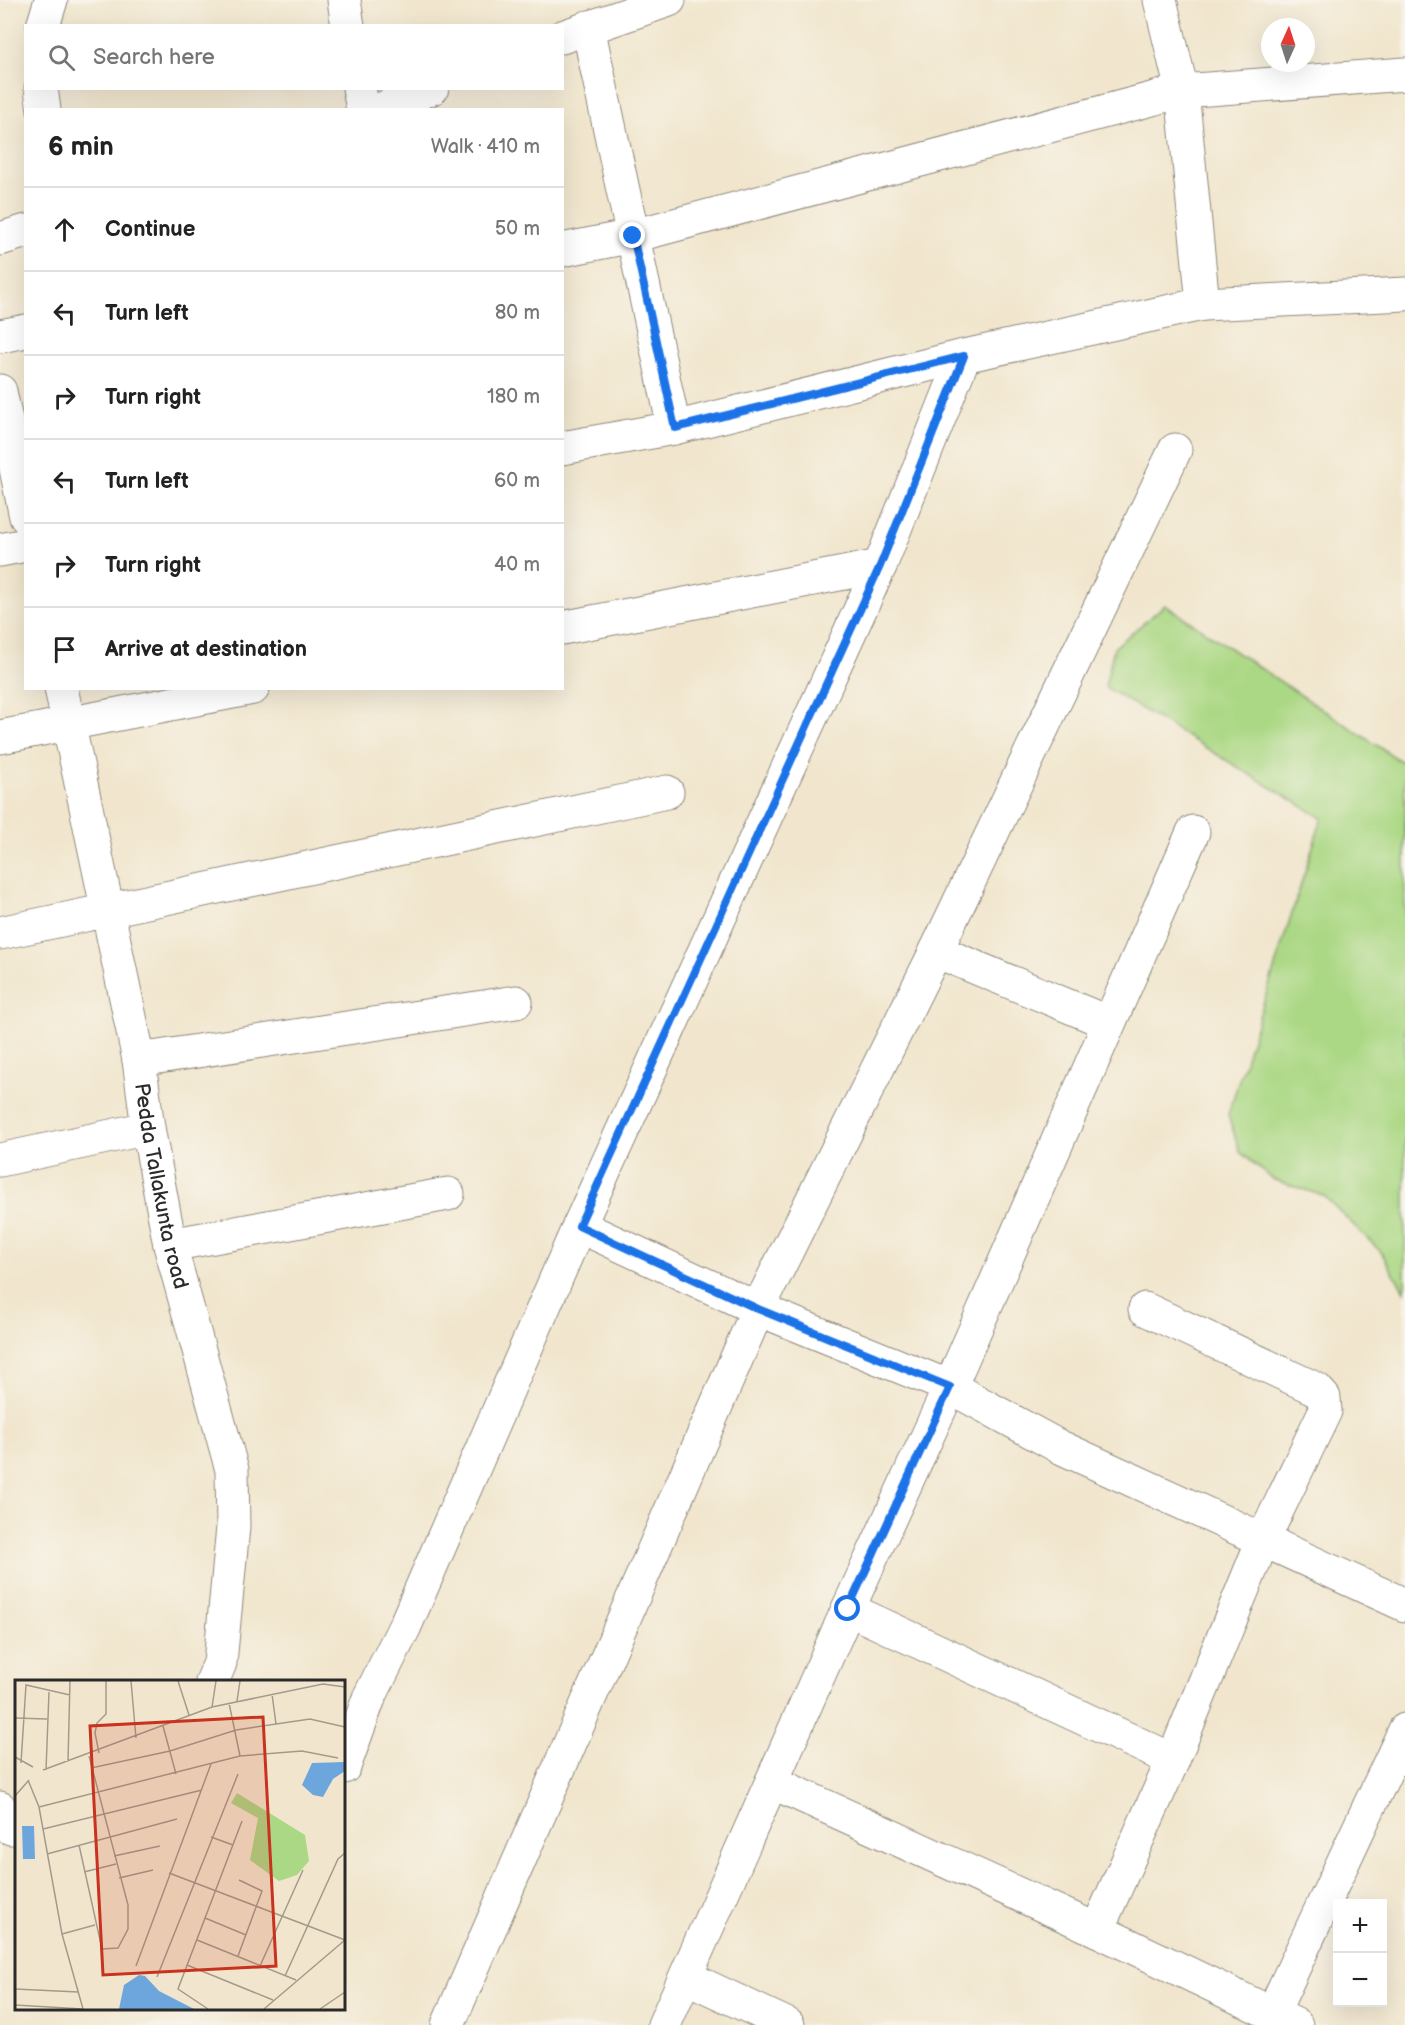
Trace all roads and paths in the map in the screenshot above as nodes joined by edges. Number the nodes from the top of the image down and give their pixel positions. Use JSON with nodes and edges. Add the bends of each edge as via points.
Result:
{"nodes":[{"id":1,"x":51,"y":0,"type":"edge"},
{"id":2,"x":344,"y":0,"type":"edge"},
{"id":3,"x":669,"y":0,"type":"edge"},
{"id":4,"x":1160,"y":0,"type":"edge"},
{"id":5,"x":44,"y":24,"type":"edge"},
{"id":6,"x":348,"y":24,"type":"edge"},
{"id":7,"x":575,"y":32,"type":"edge"},
{"id":8,"x":1405,"y":74,"type":"edge"},
{"id":9,"x":41,"y":90,"type":"edge"},
{"id":10,"x":359,"y":90,"type":"edge"},
{"id":11,"x":427,"y":90,"type":"edge"},
{"id":12,"x":1182,"y":91,"type":"junction"},
{"id":13,"x":44,"y":108,"type":"edge"},
{"id":14,"x":363,"y":108,"type":"edge"},
{"id":15,"x":384,"y":108,"type":"edge"},
{"id":16,"x":24,"y":232,"type":"edge"},
{"id":17,"x":633,"y":236,"type":"junction"},
{"id":18,"x":0,"y":239,"type":"edge"},
{"id":19,"x":564,"y":250,"type":"edge"},
{"id":20,"x":1405,"y":294,"type":"edge"},
{"id":21,"x":1203,"y":304,"type":"junction"},
{"id":22,"x":24,"y":331,"type":"edge"},
{"id":23,"x":0,"y":336,"type":"edge"},
{"id":24,"x":964,"y":356,"type":"junction"},
{"id":25,"x":0,"y":391,"type":"edge"},
{"id":26,"x":675,"y":428,"type":"junction"},
{"id":27,"x":564,"y":448,"type":"edge"},
{"id":28,"x":1175,"y":450,"type":"dead end"},
{"id":29,"x":24,"y":507,"type":"edge"},
{"id":30,"x":24,"y":545,"type":"edge"},
{"id":31,"x":0,"y":550,"type":"edge"},
{"id":32,"x":880,"y":566,"type":"junction"},
{"id":33,"x":564,"y":628,"type":"edge"},
{"id":34,"x":61,"y":690,"type":"edge"},
{"id":35,"x":243,"y":690,"type":"edge"},
{"id":36,"x":69,"y":725,"type":"junction"},
{"id":37,"x":0,"y":737,"type":"edge"},
{"id":38,"x":667,"y":792,"type":"dead end"},
{"id":39,"x":1193,"y":832,"type":"dead end"},
{"id":40,"x":107,"y":911,"type":"junction"},
{"id":41,"x":0,"y":933,"type":"edge"},
{"id":42,"x":936,"y":951,"type":"junction"},
{"id":43,"x":516,"y":1002,"type":"dead end"},
{"id":44,"x":1109,"y":1023,"type":"junction"},
{"id":45,"x":139,"y":1060,"type":"junction"},
{"id":46,"x":148,"y":1128,"type":"junction"},
{"id":47,"x":0,"y":1160,"type":"edge"},
{"id":48,"x":448,"y":1194,"type":"dead end"},
{"id":49,"x":579,"y":1226,"type":"junction"},
{"id":50,"x":170,"y":1245,"type":"junction"},
{"id":51,"x":758,"y":1309,"type":"junction"},
{"id":52,"x":1144,"y":1309,"type":"dead end"},
{"id":53,"x":950,"y":1387,"type":"junction"},
{"id":54,"x":1263,"y":1540,"type":"junction"},
{"id":55,"x":1405,"y":1605,"type":"edge"},
{"id":56,"x":848,"y":1609,"type":"junction"},
{"id":57,"x":213,"y":1680,"type":"edge"},
{"id":58,"x":1405,"y":1730,"type":"edge"},
{"id":59,"x":1173,"y":1760,"type":"junction"},
{"id":60,"x":345,"y":1764,"type":"edge"},
{"id":61,"x":772,"y":1782,"type":"junction"},
{"id":62,"x":1097,"y":1930,"type":"junction"},
{"id":63,"x":686,"y":1977,"type":"junction"},
{"id":64,"x":1284,"y":2019,"type":"edge"},
{"id":65,"x":448,"y":2025,"type":"edge"},
{"id":66,"x":664,"y":2025,"type":"edge"},
{"id":67,"x":788,"y":2025,"type":"edge"}],
"edges":[{"from":1,"to":5,"type":"street"},
{"from":2,"to":6,"type":"street"},
{"from":3,"to":7,"type":"street"},
{"from":4,"to":12,"type":"street"},
{"from":7,"to":17,"type":"street"},
{"from":8,"to":12,"type":"street"},
{"from":9,"to":13,"type":"street"},
{"from":10,"to":14,"type":"street"},
{"from":11,"to":15,"type":"street"},
{"from":12,"to":17,"type":"street"},
{"from":12,"to":21,"type":"street"},
{"from":16,"to":18,"type":"street"},
{"from":17,"to":19,"type":"street"},
{"from":17,"to":26,"type":"street"},
{"from":20,"to":21,"type":"street"},
{"from":21,"to":24,"type":"street"},
{"from":22,"to":23,"type":"street"},
{"from":24,"to":26,"type":"street"},
{"from":24,"to":32,"type":"street"},
{"from":25,"to":29,"type":"street"},
{"from":26,"to":27,"type":"street"},
{"from":28,"to":42,"type":"street"},
{"from":30,"to":31,"type":"street"},
{"from":32,"to":33,"type":"street"},
{"from":32,"to":49,"type":"street"},
{"from":34,"to":36,"type":"street","name":"Pedda Tallakunta road"},
{"from":35,"to":36,"type":"street"},
{"from":36,"to":37,"type":"street"},
{"from":36,"to":40,"type":"street","name":"Pedda Tallakunta road"},
{"from":38,"to":40,"type":"street"},
{"from":39,"to":44,"type":"street"},
{"from":40,"to":41,"type":"street"},
{"from":40,"to":45,"type":"street","name":"Pedda Tallakunta road"},
{"from":42,"to":44,"type":"street"},
{"from":42,"to":51,"type":"street"},
{"from":43,"to":45,"type":"street"},
{"from":44,"to":53,"type":"street"},
{"from":45,"to":46,"type":"street","name":"Pedda Tallakunta road"},
{"from":46,"to":47,"type":"street"},
{"from":46,"to":50,"type":"street","name":"Pedda Tallakunta road"},
{"from":48,"to":50,"type":"street"},
{"from":49,"to":51,"type":"street"},
{"from":49,"to":60,"type":"street","via":[[405,1626],[369,1698]]},
{"from":50,"to":57,"type":"street","name":"Pedda Tallakunta road","via":[[232,1470],[233,1527],[220,1663]]},
{"from":51,"to":53,"type":"street"},
{"from":51,"to":65,"type":"street"},
{"from":52,"to":54,"type":"street","via":[[1316,1389],[1324,1398],[1326,1411]]},
{"from":53,"to":54,"type":"street","via":[[1058,1446]]},
{"from":53,"to":56,"type":"street"},
{"from":54,"to":55,"type":"street"},
{"from":54,"to":59,"type":"street"},
{"from":56,"to":59,"type":"street"},
{"from":56,"to":61,"type":"street"},
{"from":58,"to":64,"type":"street"},
{"from":59,"to":62,"type":"street"},
{"from":61,"to":62,"type":"street"},
{"from":61,"to":63,"type":"street"},
{"from":62,"to":64,"type":"street"},
{"from":63,"to":66,"type":"street"},
{"from":63,"to":67,"type":"street"}]}
